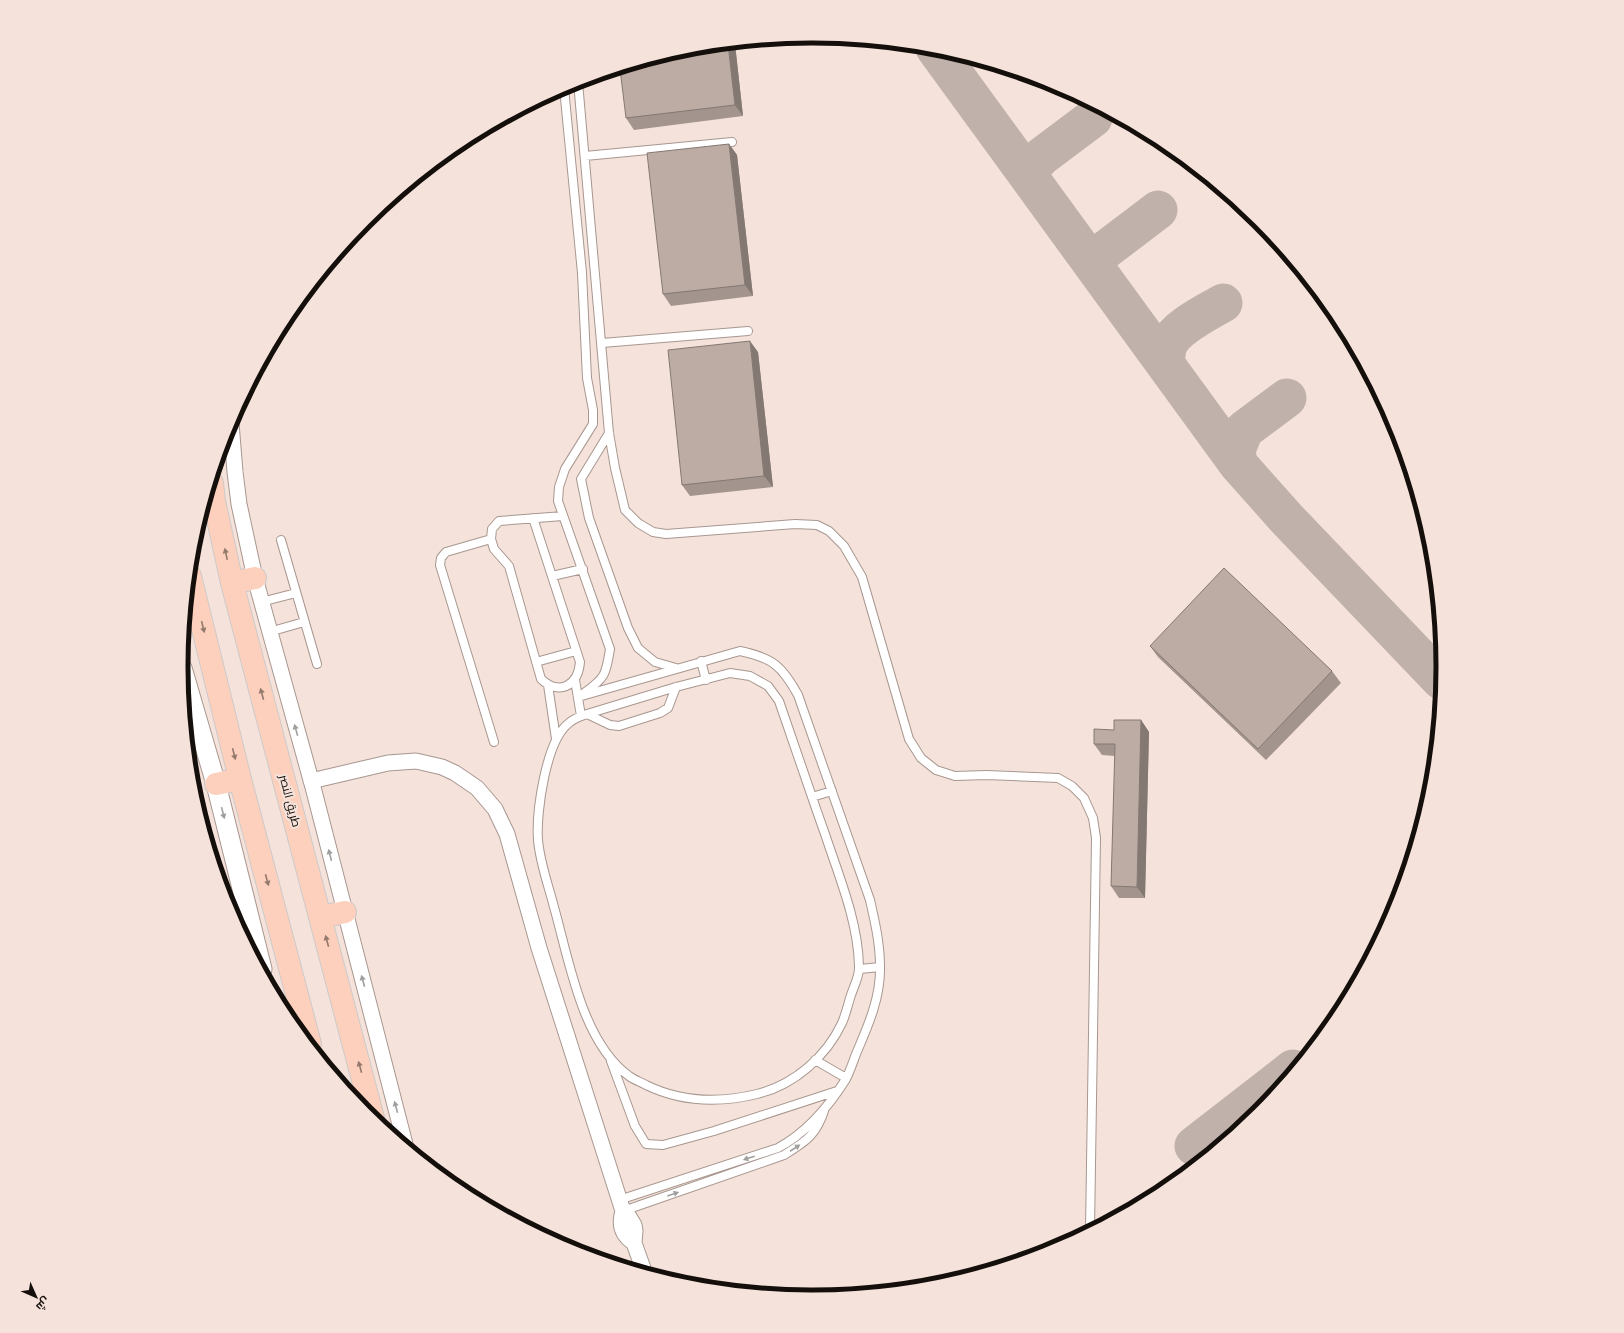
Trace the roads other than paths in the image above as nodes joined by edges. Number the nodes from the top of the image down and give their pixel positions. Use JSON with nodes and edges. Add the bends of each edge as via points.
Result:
{"nodes":[{"id":1,"x":578,"y":88,"type":"edge"},
{"id":2,"x":565,"y":94,"type":"edge"},
{"id":3,"x":732,"y":142,"type":"dead end"},
{"id":4,"x":584,"y":156,"type":"junction"},
{"id":5,"x":748,"y":331,"type":"dead end"},
{"id":6,"x":602,"y":344,"type":"junction"},
{"id":7,"x":609,"y":433,"type":"junction"},
{"id":8,"x":232,"y":439,"type":"edge"},
{"id":9,"x":213,"y":494,"type":"edge"},
{"id":10,"x":563,"y":516,"type":"junction"},
{"id":11,"x":533,"y":518,"type":"junction"},
{"id":12,"x":491,"y":539,"type":"junction"},
{"id":13,"x":281,"y":540,"type":"dead end"},
{"id":14,"x":583,"y":569,"type":"junction"},
{"id":15,"x":552,"y":576,"type":"junction"},
{"id":16,"x":255,"y":578,"type":"junction"},
{"id":17,"x":232,"y":583,"type":"junction"},
{"id":18,"x":193,"y":590,"type":"edge"},
{"id":19,"x":296,"y":593,"type":"junction"},
{"id":20,"x":261,"y":602,"type":"junction"},
{"id":21,"x":304,"y":622,"type":"junction"},
{"id":22,"x":269,"y":632,"type":"junction"},
{"id":23,"x":576,"y":651,"type":"junction"},
{"id":24,"x":701,"y":661,"type":"junction"},
{"id":25,"x":536,"y":662,"type":"junction"},
{"id":26,"x":317,"y":664,"type":"dead end"},
{"id":27,"x":676,"y":668,"type":"junction"},
{"id":28,"x":575,"y":680,"type":"junction"},
{"id":29,"x":706,"y":680,"type":"junction"},
{"id":30,"x":548,"y":685,"type":"junction"},
{"id":31,"x":676,"y":687,"type":"junction"},
{"id":32,"x":189,"y":693,"type":"edge"},
{"id":33,"x":578,"y":698,"type":"junction"},
{"id":34,"x":584,"y":715,"type":"junction"},
{"id":35,"x":556,"y":739,"type":"junction"},
{"id":36,"x":494,"y":742,"type":"dead end"},
{"id":37,"x":240,"y":779,"type":"junction"},
{"id":38,"x":311,"y":781,"type":"junction"},
{"id":39,"x":216,"y":784,"type":"junction"},
{"id":40,"x":832,"y":791,"type":"junction"},
{"id":41,"x":812,"y":797,"type":"junction"},
{"id":42,"x":345,"y":912,"type":"junction"},
{"id":43,"x":321,"y":917,"type":"junction"},
{"id":44,"x":257,"y":950,"type":"edge"},
{"id":45,"x":880,"y":968,"type":"junction"},
{"id":46,"x":860,"y":969,"type":"junction"},
{"id":47,"x":307,"y":1031,"type":"edge"},
{"id":48,"x":611,"y":1058,"type":"junction"},
{"id":49,"x":816,"y":1060,"type":"junction"},
{"id":50,"x":846,"y":1078,"type":"junction"},
{"id":51,"x":837,"y":1091,"type":"junction"},
{"id":52,"x":370,"y":1106,"type":"edge"},
{"id":53,"x":403,"y":1137,"type":"edge"},
{"id":54,"x":621,"y":1205,"type":"junction"},
{"id":55,"x":1090,"y":1225,"type":"edge"},
{"id":56,"x":642,"y":1266,"type":"edge"}],
"edges":[{"from":1,"to":4,"type":"lane"},
{"from":2,"to":10,"type":"lane","via":[[582,273],[587,378],[593,424],[565,470],[559,487],[558,501]]},
{"from":3,"to":4,"type":"lane"},
{"from":4,"to":6,"type":"lane"},
{"from":5,"to":6,"type":"lane"},
{"from":6,"to":7,"type":"lane"},
{"from":7,"to":27,"type":"lane","via":[[581,479],[589,518],[628,628],[638,648],[655,662]]},
{"from":7,"to":55,"type":"lane","via":[[625,510],[653,532],[666,534],[795,524],[817,525],[829,531],[844,546],[862,577],[909,739],[921,758],[936,770],[956,776],[1058,778],[1072,786],[1084,798],[1093,818],[1096,838]]},
{"from":8,"to":16,"type":"street","via":[[239,504]]},
{"from":17,"to":9,"type":"highway","name":"طريق النصر","one_way":true},
{"from":10,"to":11,"type":"lane"},
{"from":10,"to":14,"type":"lane"},
{"from":11,"to":12,"type":"lane","via":[[499,521],[492,529]]},
{"from":11,"to":15,"type":"lane"},
{"from":12,"to":25,"type":"lane","via":[[494,549],[509,566]]},
{"from":12,"to":36,"type":"lane","via":[[446,552],[441,558],[440,565]]},
{"from":13,"to":19,"type":"lane"},
{"from":14,"to":15,"type":"lane"},
{"from":14,"to":33,"type":"lane","via":[[610,649],[605,674]]},
{"from":15,"to":23,"type":"lane"},
{"from":16,"to":17,"type":"highway"},
{"from":16,"to":20,"type":"street"},
{"from":43,"to":17,"type":"highway","name":"طريق النصر","one_way":true},
{"from":18,"to":37,"type":"highway","one_way":true},
{"from":19,"to":20,"type":"lane"},
{"from":19,"to":21,"type":"lane"},
{"from":20,"to":22,"type":"street"},
{"from":21,"to":22,"type":"lane"},
{"from":21,"to":26,"type":"lane"},
{"from":38,"to":22,"type":"street","one_way":true},
{"from":23,"to":25,"type":"lane"},
{"from":23,"to":28,"type":"lane","via":[[580,662]]},
{"from":24,"to":27,"type":"lane"},
{"from":24,"to":29,"type":"lane"},
{"from":24,"to":40,"type":"lane","via":[[740,650],[759,655],[776,664],[789,678],[798,695]]},
{"from":25,"to":30,"type":"lane","via":[[541,678]]},
{"from":27,"to":33,"type":"lane"},
{"from":28,"to":30,"type":"lane","via":[[567,686],[558,688]]},
{"from":28,"to":33,"type":"lane"},
{"from":29,"to":31,"type":"lane"},
{"from":29,"to":41,"type":"lane","via":[[730,673],[750,676],[768,686],[779,701]]},
{"from":30,"to":35,"type":"lane"},
{"from":31,"to":34,"type":"lane"},
{"from":31,"to":34,"type":"lane","via":[[668,708],[619,726]]},
{"from":32,"to":39,"type":"street"},
{"from":33,"to":34,"type":"lane"},
{"from":34,"to":35,"type":"lane","via":[[568,723]]},
{"from":35,"to":48,"type":"lane","via":[[541,794],[538,820],[540,857],[586,1017],[592,1031]]},
{"from":37,"to":39,"type":"highway"},
{"from":37,"to":47,"type":"highway","one_way":true},
{"from":42,"to":38,"type":"street","one_way":true},
{"from":38,"to":54,"type":"street","via":[[388,763],[416,761],[436,765],[455,773],[478,788],[487,798],[507,834],[539,948]]},
{"from":39,"to":44,"type":"street","one_way":true},
{"from":40,"to":41,"type":"lane"},
{"from":40,"to":45,"type":"lane","via":[[870,900],[878,935]]},
{"from":41,"to":46,"type":"lane","via":[[856,932]]},
{"from":42,"to":43,"type":"highway"},
{"from":53,"to":42,"type":"street","one_way":true},
{"from":52,"to":43,"type":"highway","name":"طريق النصر","one_way":true},
{"from":45,"to":46,"type":"lane"},
{"from":45,"to":50,"type":"lane","via":[[876,1001],[868,1027]]},
{"from":46,"to":49,"type":"lane","via":[[842,1022]]},
{"from":48,"to":49,"type":"lane","via":[[629,1077],[663,1093],[688,1098],[714,1099],[735,1099],[781,1086]]},
{"from":48,"to":51,"type":"lane","via":[[635,1126],[646,1144],[663,1145],[707,1133]]},
{"from":49,"to":50,"type":"lane"},
{"from":50,"to":51,"type":"lane"},
{"from":51,"to":54,"type":"lane","via":[[826,1106],[815,1132],[784,1155]]},
{"from":54,"to":56,"type":"street","via":[[634,1225],[634,1243]]}]}
